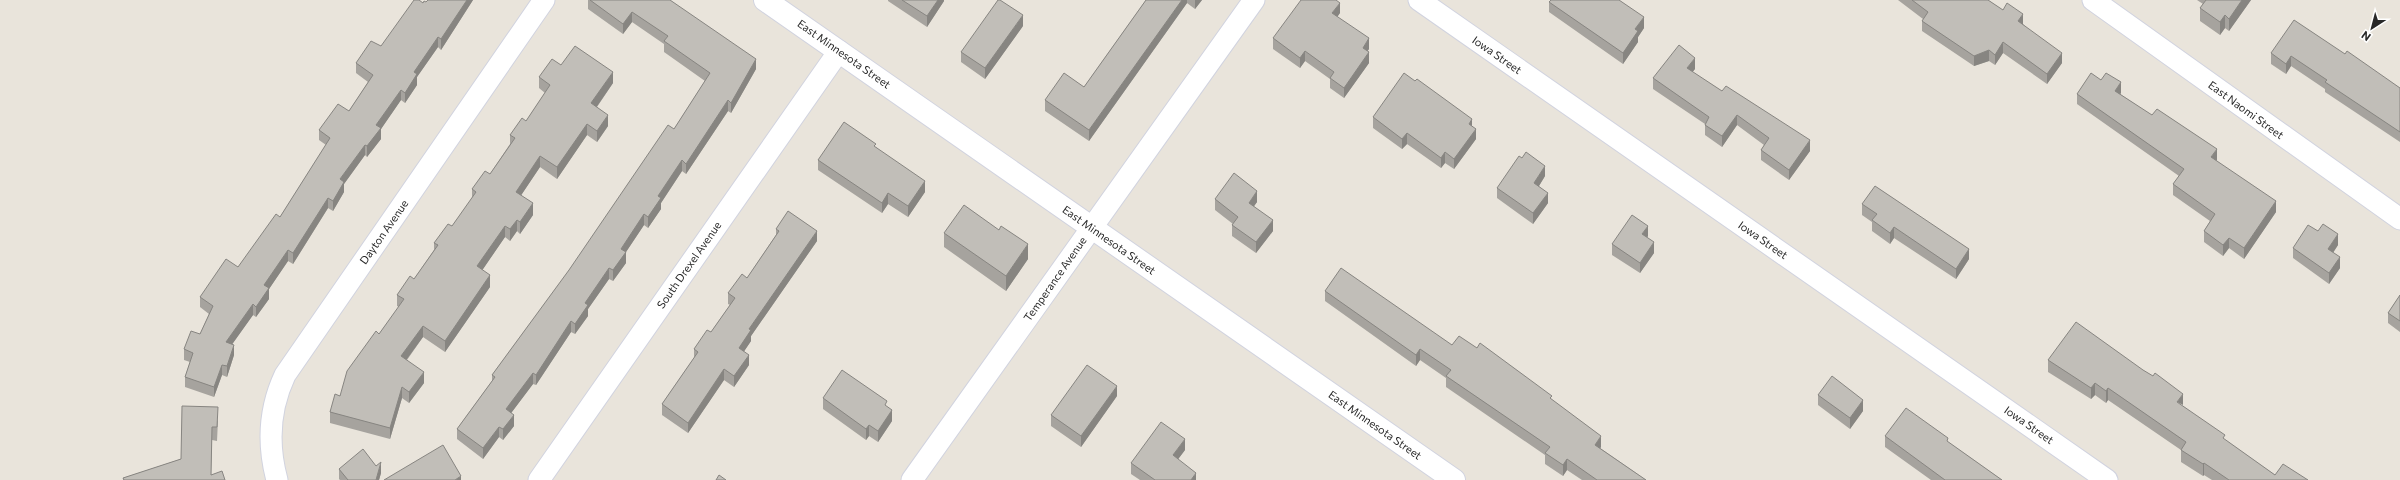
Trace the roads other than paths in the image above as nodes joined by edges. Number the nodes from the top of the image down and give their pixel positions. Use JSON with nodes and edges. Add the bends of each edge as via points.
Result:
{"nodes":[{"id":1,"x":544,"y":0,"type":"edge"},
{"id":2,"x":765,"y":0,"type":"edge"},
{"id":3,"x":1254,"y":0,"type":"edge"},
{"id":4,"x":1419,"y":0,"type":"edge"},
{"id":5,"x":2093,"y":0,"type":"edge"},
{"id":6,"x":839,"y":51,"type":"junction"},
{"id":7,"x":2400,"y":219,"type":"edge"},
{"id":8,"x":1092,"y":227,"type":"junction"},
{"id":9,"x":277,"y":480,"type":"edge"},
{"id":10,"x":539,"y":480,"type":"edge"},
{"id":11,"x":912,"y":480,"type":"edge"},
{"id":12,"x":1454,"y":480,"type":"edge"},
{"id":13,"x":2107,"y":480,"type":"edge"}],
"edges":[{"from":1,"to":9,"type":"street","name":"Dayton Avenue","via":[[286,375],[277,395],[270,430],[271,453]]},
{"from":2,"to":6,"type":"street","name":"East Minnesota Street"},
{"from":3,"to":8,"type":"street","name":"Temperance Avenue"},
{"from":4,"to":13,"type":"street","name":"Iowa Street"},
{"from":5,"to":7,"type":"street","name":"East Naomi Street"},
{"from":6,"to":8,"type":"street","name":"East Minnesota Street"},
{"from":6,"to":10,"type":"street","name":"South Drexel Avenue"},
{"from":8,"to":11,"type":"street","name":"Temperance Avenue"},
{"from":8,"to":12,"type":"street","name":"East Minnesota Street"}]}
